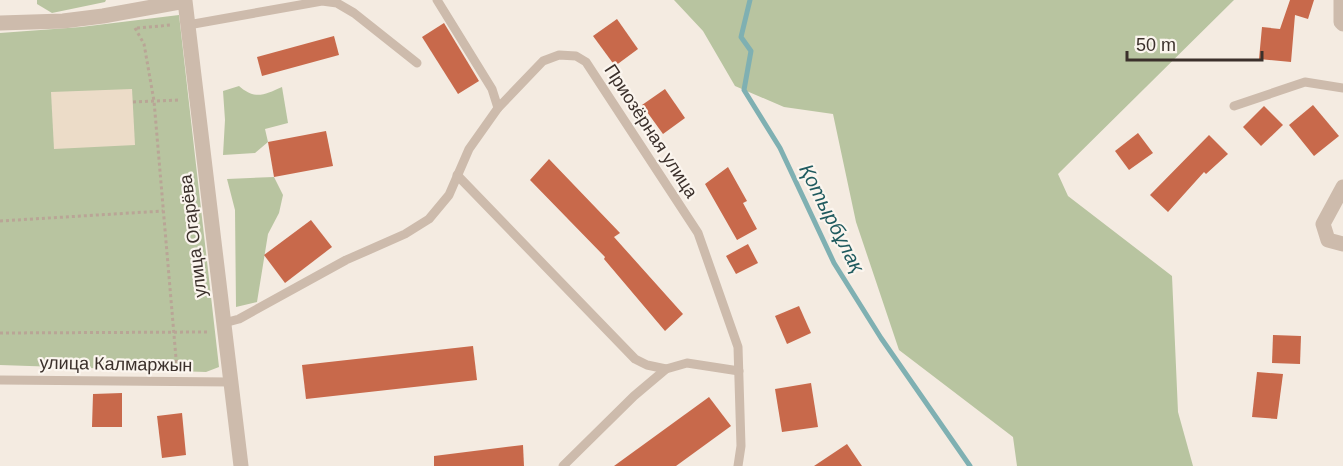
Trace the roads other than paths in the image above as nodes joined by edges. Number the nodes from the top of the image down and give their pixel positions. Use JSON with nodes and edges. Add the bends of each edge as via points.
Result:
{"nodes":[{"id":1,"x":185,"y":0,"type":"edge"},
{"id":2,"x":437,"y":0,"type":"edge"},
{"id":3,"x":1341,"y":0,"type":"edge"},
{"id":4,"x":0,"y":23,"type":"edge"},
{"id":5,"x":1343,"y":24,"type":"edge"},
{"id":6,"x":188,"y":25,"type":"junction"},
{"id":7,"x":417,"y":63,"type":"dead end"},
{"id":8,"x":1343,"y":88,"type":"edge"},
{"id":9,"x":1234,"y":106,"type":"dead end"},
{"id":10,"x":498,"y":108,"type":"junction"},
{"id":11,"x":457,"y":175,"type":"junction"},
{"id":12,"x":1343,"y":187,"type":"edge"},
{"id":13,"x":1343,"y":244,"type":"edge"},
{"id":14,"x":224,"y":324,"type":"junction"},
{"id":15,"x":666,"y":369,"type":"junction"},
{"id":16,"x":739,"y":372,"type":"junction"},
{"id":17,"x":0,"y":380,"type":"edge"},
{"id":18,"x":231,"y":382,"type":"junction"},
{"id":19,"x":241,"y":466,"type":"edge"},
{"id":20,"x":563,"y":466,"type":"edge"},
{"id":21,"x":738,"y":466,"type":"edge"}],
"edges":[{"from":1,"to":4,"type":"street","via":[[63,21]]},
{"from":1,"to":6,"type":"street","name":"улица Огарёва"},
{"from":2,"to":10,"type":"lane","via":[[492,89]]},
{"from":3,"to":5,"type":"street"},
{"from":6,"to":7,"type":"lane","via":[[322,1],[337,3]]},
{"from":6,"to":14,"type":"street","name":"улица Огарёва"},
{"from":8,"to":9,"type":"lane","via":[[1305,82]]},
{"from":10,"to":11,"type":"lane","name":"Приозёрная улица","via":[[469,149]]},
{"from":10,"to":16,"type":"lane","name":"Приозёрная улица","via":[[543,61],[559,55],[576,56],[586,62],[698,233],[738,347]]},
{"from":11,"to":14,"type":"lane","name":"Приозёрная улица","via":[[449,195],[429,219]]},
{"from":11,"to":15,"type":"lane","via":[[635,359]]},
{"from":12,"to":13,"type":"street","via":[[1323,224],[1328,240]]},
{"from":14,"to":18,"type":"street","name":"улица Огарёва"},
{"from":15,"to":16,"type":"lane","via":[[687,363]]},
{"from":15,"to":20,"type":"lane"},
{"from":16,"to":21,"type":"lane","name":"Приозёрная улица"},
{"from":17,"to":18,"type":"lane","name":"улица Калмаржын"},
{"from":18,"to":19,"type":"street","name":"улица Огарёва"}]}
